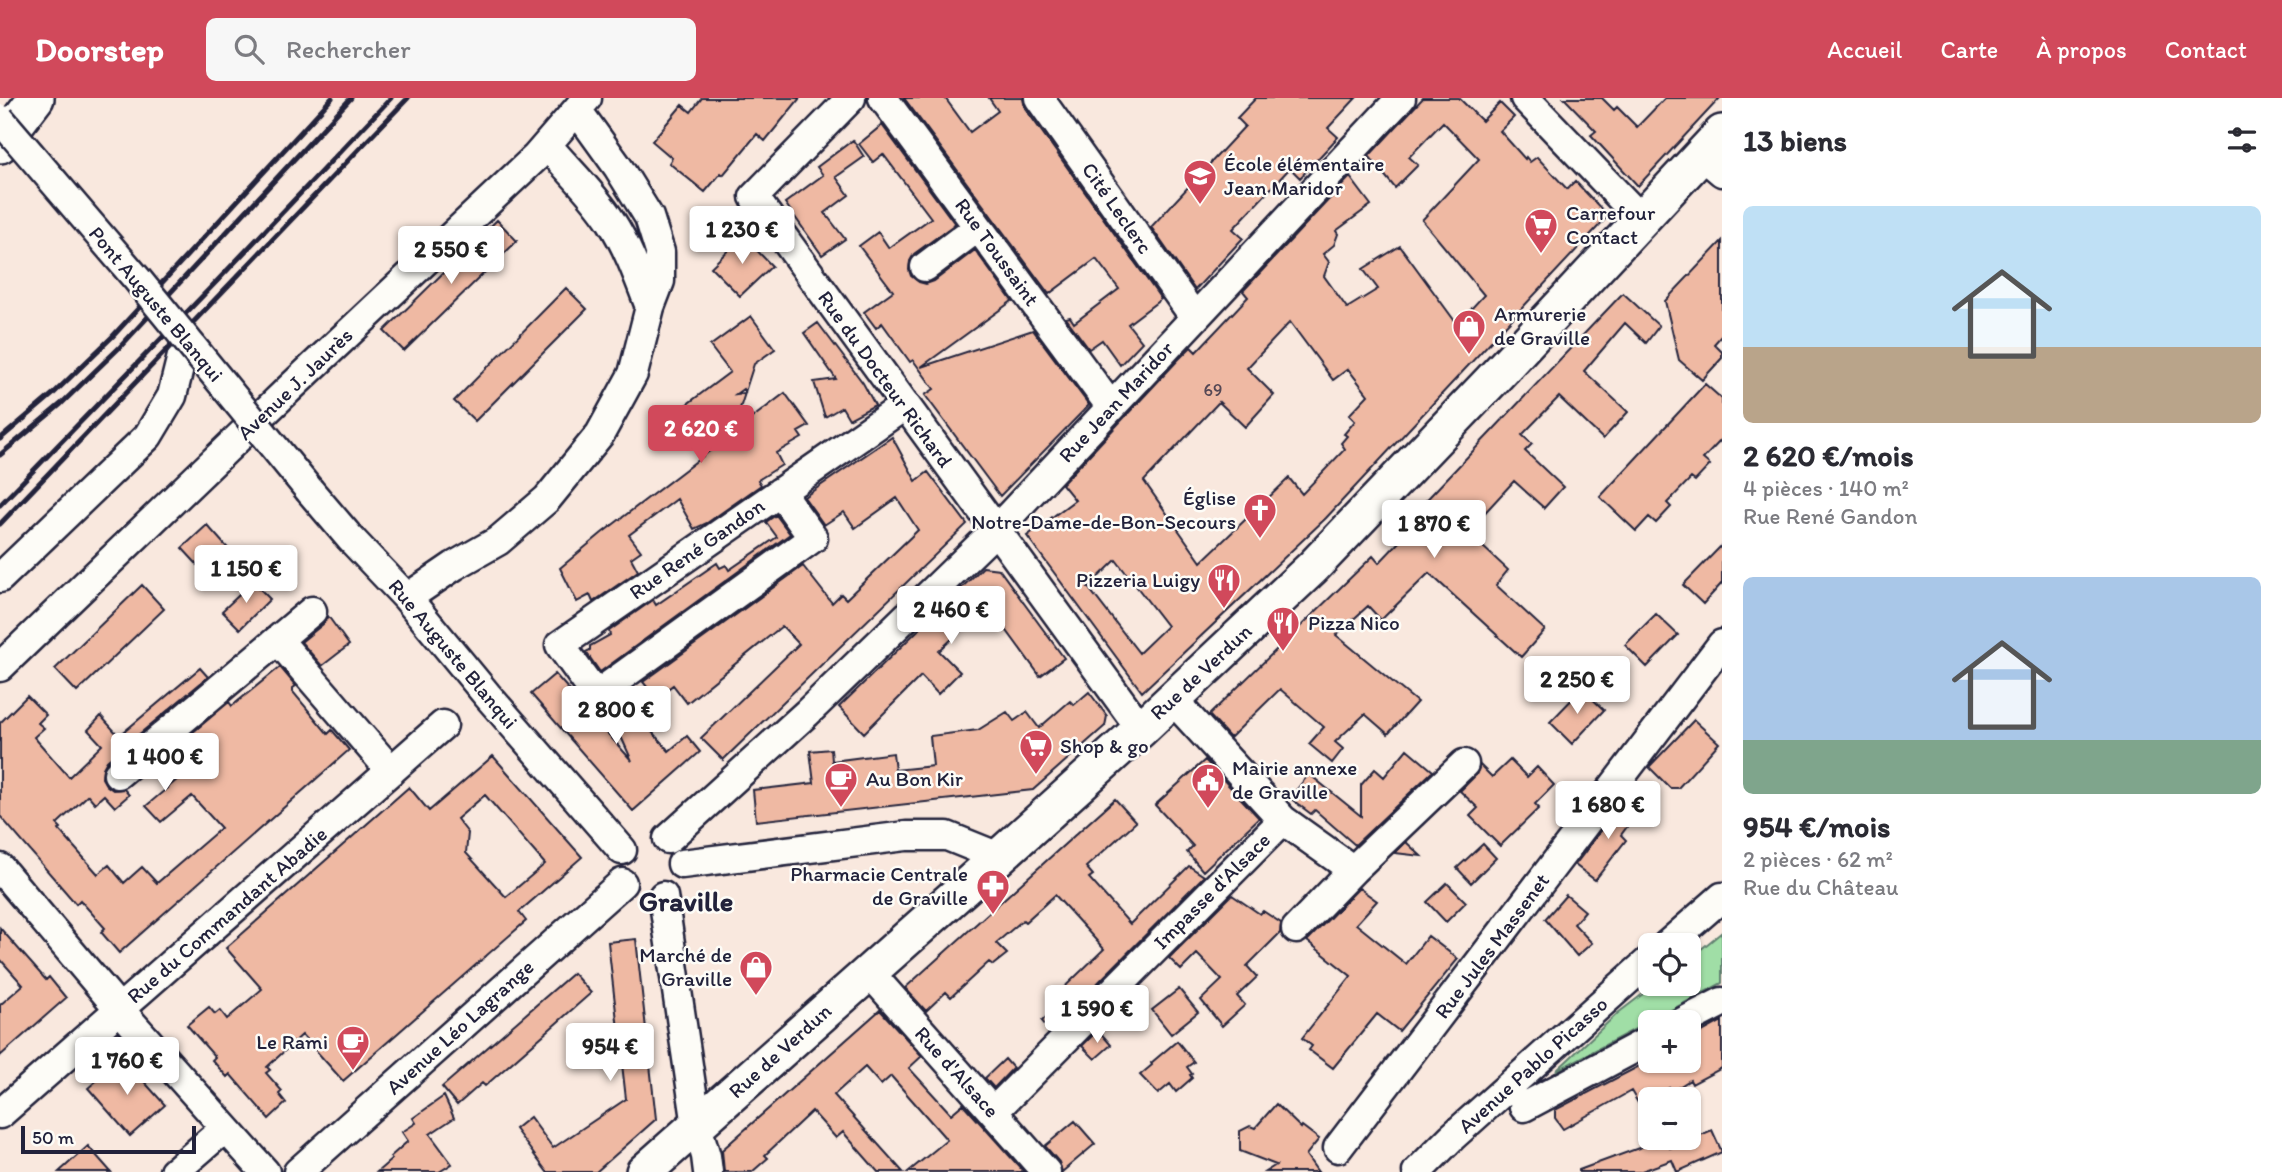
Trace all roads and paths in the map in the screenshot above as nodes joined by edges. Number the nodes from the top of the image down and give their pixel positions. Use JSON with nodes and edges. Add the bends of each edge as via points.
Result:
{"nodes":[{"id":1,"x":36,"y":98,"type":"edge"},
{"id":2,"x":851,"y":98,"type":"edge"},
{"id":3,"x":883,"y":98,"type":"edge"},
{"id":4,"x":1039,"y":98,"type":"edge"},
{"id":5,"x":1401,"y":98,"type":"edge"},
{"id":6,"x":1525,"y":98,"type":"edge"},
{"id":7,"x":582,"y":104,"type":"edge"},
{"id":8,"x":0,"y":119,"type":"edge"},
{"id":9,"x":0,"y":145,"type":"edge"},
{"id":10,"x":547,"y":145,"type":"junction"},
{"id":11,"x":1715,"y":153,"type":"edge"},
{"id":12,"x":1641,"y":219,"type":"junction"},
{"id":13,"x":978,"y":227,"type":"junction"},
{"id":14,"x":925,"y":267,"type":"dead end"},
{"id":15,"x":650,"y":307,"type":"junction"},
{"id":16,"x":1195,"y":318,"type":"junction"},
{"id":17,"x":186,"y":340,"type":"junction"},
{"id":18,"x":904,"y":406,"type":"junction"},
{"id":19,"x":1111,"y":407,"type":"junction"},
{"id":20,"x":310,"y":491,"type":"joint"},
{"id":21,"x":780,"y":492,"type":"junction"},
{"id":22,"x":995,"y":531,"type":"junction"},
{"id":23,"x":0,"y":578,"type":"edge"},
{"id":24,"x":407,"y":598,"type":"junction"},
{"id":25,"x":312,"y":611,"type":"dead end"},
{"id":26,"x":278,"y":640,"type":"junction"},
{"id":27,"x":1722,"y":644,"type":"edge"},
{"id":28,"x":0,"y":667,"type":"edge"},
{"id":29,"x":1172,"y":699,"type":"junction"},
{"id":30,"x":443,"y":725,"type":"dead end"},
{"id":31,"x":1141,"y":729,"type":"junction"},
{"id":32,"x":1464,"y":764,"type":"dead end"},
{"id":33,"x":391,"y":771,"type":"junction"},
{"id":34,"x":118,"y":774,"type":"dead end"},
{"id":35,"x":1283,"y":820,"type":"junction"},
{"id":36,"x":668,"y":839,"type":"junction"},
{"id":37,"x":622,"y":850,"type":"junction"},
{"id":38,"x":999,"y":857,"type":"junction"},
{"id":39,"x":682,"y":864,"type":"junction"},
{"id":40,"x":0,"y":868,"type":"edge"},
{"id":41,"x":1353,"y":870,"type":"junction"},
{"id":42,"x":622,"y":883,"type":"junction"},
{"id":43,"x":663,"y":896,"type":"junction"},
{"id":44,"x":1722,"y":897,"type":"edge"},
{"id":45,"x":1296,"y":929,"type":"dead end"},
{"id":46,"x":1682,"y":933,"type":"edge"},
{"id":47,"x":1638,"y":971,"type":"edge"},
{"id":48,"x":869,"y":972,"type":"junction"},
{"id":49,"x":1722,"y":1002,"type":"edge"},
{"id":50,"x":120,"y":1010,"type":"junction"},
{"id":51,"x":1701,"y":1013,"type":"edge"},
{"id":52,"x":1638,"y":1046,"type":"edge"},
{"id":53,"x":3,"y":1106,"type":"edge"},
{"id":54,"x":1524,"y":1107,"type":"dead end"},
{"id":55,"x":993,"y":1112,"type":"junction"},
{"id":56,"x":697,"y":1126,"type":"junction"},
{"id":57,"x":225,"y":1128,"type":"junction"},
{"id":58,"x":1338,"y":1148,"type":"dead end"},
{"id":59,"x":174,"y":1172,"type":"edge"},
{"id":60,"x":265,"y":1172,"type":"edge"},
{"id":61,"x":298,"y":1172,"type":"edge"},
{"id":62,"x":644,"y":1172,"type":"edge"},
{"id":63,"x":708,"y":1172,"type":"edge"},
{"id":64,"x":1046,"y":1172,"type":"edge"},
{"id":65,"x":1417,"y":1172,"type":"edge"}],
"edges":[{"from":1,"to":9,"type":"main road"},
{"from":2,"to":18,"type":"street","name":"Rue du Docteur Richard","via":[[754,197]]},
{"from":3,"to":13,"type":"street","name":"Rue Toussaint"},
{"from":4,"to":16,"type":"street","name":"Cité Leclerc"},
{"from":5,"to":16,"type":"street","name":"Rue Jean Maridor"},
{"from":6,"to":12,"type":"street"},
{"from":7,"to":10,"type":"street","name":"Avenue J. Jaurès"},
{"from":7,"to":15,"type":"street","via":[[649,217],[660,252],[660,281]]},
{"from":8,"to":17,"type":"street","name":"Pont Auguste Blanqui","bridge":true},
{"from":10,"to":15,"type":"street","via":[[612,223]]},
{"from":10,"to":28,"type":"street","name":"Avenue J. Jaurès"},
{"from":11,"to":12,"type":"main road","name":"Rue de Verdun"},
{"from":12,"to":29,"type":"main road","name":"Rue de Verdun","via":[[1330,550]]},
{"from":13,"to":14,"type":"street"},
{"from":13,"to":19,"type":"street","name":"Rue Toussaint"},
{"from":15,"to":24,"type":"street","via":[[633,374],[600,435],[547,499],[498,541]]},
{"from":16,"to":19,"type":"street","name":"Rue Jean Maridor"},
{"from":17,"to":20,"type":"street","name":"Pont Auguste Blanqui","bridge":true},
{"from":17,"to":23,"type":"street","via":[[172,396],[148,436]]},
{"from":18,"to":21,"type":"street","name":"Rue René Gandon"},
{"from":18,"to":22,"type":"street","name":"Rue du Docteur Richard"},
{"from":19,"to":22,"type":"street","name":"Rue Jean Maridor"},
{"from":20,"to":24,"type":"street","name":"Rue Auguste Blanqui"},
{"from":21,"to":21,"type":"street","name":"Rue René Gandon","via":[[560,645],[596,695],[813,538]]},
{"from":22,"to":31,"type":"street","name":"Rue du Docteur Richard"},
{"from":22,"to":36,"type":"street","name":"Rue Jean Maridor","via":[[807,713]]},
{"from":24,"to":37,"type":"street","name":"Rue Auguste Blanqui"},
{"from":25,"to":26,"type":"street"},
{"from":26,"to":33,"type":"street"},
{"from":26,"to":34,"type":"street"},
{"from":27,"to":58,"type":"street","name":"Rue Jules Massenet"},
{"from":29,"to":31,"type":"main road","name":"Rue de Verdun"},
{"from":29,"to":35,"type":"street"},
{"from":30,"to":33,"type":"street","name":"Rue du Commandant Abadie"},
{"from":31,"to":38,"type":"main road","name":"Rue de Verdun"},
{"from":32,"to":41,"type":"street"},
{"from":33,"to":50,"type":"street","name":"Rue du Commandant Abadie"},
{"from":35,"to":41,"type":"street"},
{"from":35,"to":55,"type":"street","name":"Impasse d'Alsace"},
{"from":36,"to":37,"type":"street","via":[[638,836]]},
{"from":36,"to":39,"type":"street"},
{"from":37,"to":42,"type":"street","via":[[618,869]]},
{"from":38,"to":39,"type":"street","via":[[947,836],[906,836]]},
{"from":38,"to":48,"type":"main road","name":"Rue de Verdun"},
{"from":39,"to":43,"type":"street","via":[[675,886]]},
{"from":40,"to":50,"type":"street"},
{"from":41,"to":45,"type":"street"},
{"from":42,"to":43,"type":"street","via":[[640,897]]},
{"from":42,"to":61,"type":"street","name":"Avenue Léo Lagrange"},
{"from":43,"to":56,"type":"street"},
{"from":44,"to":46,"type":"street"},
{"from":47,"to":65,"type":"street","name":"Avenue Pablo Picasso"},
{"from":48,"to":55,"type":"street","name":"Rue d'Alsace"},
{"from":48,"to":56,"type":"main road","name":"Rue de Verdun"},
{"from":49,"to":51,"type":"street"},
{"from":50,"to":53,"type":"street","name":"Rue du Commandant Abadie"},
{"from":50,"to":57,"type":"street"},
{"from":52,"to":54,"type":"street"},
{"from":55,"to":64,"type":"street","name":"Rue d'Alsace"},
{"from":56,"to":62,"type":"main road","name":"Rue de Verdun"},
{"from":56,"to":63,"type":"street"},
{"from":57,"to":59,"type":"street"},
{"from":57,"to":60,"type":"street"}]}
